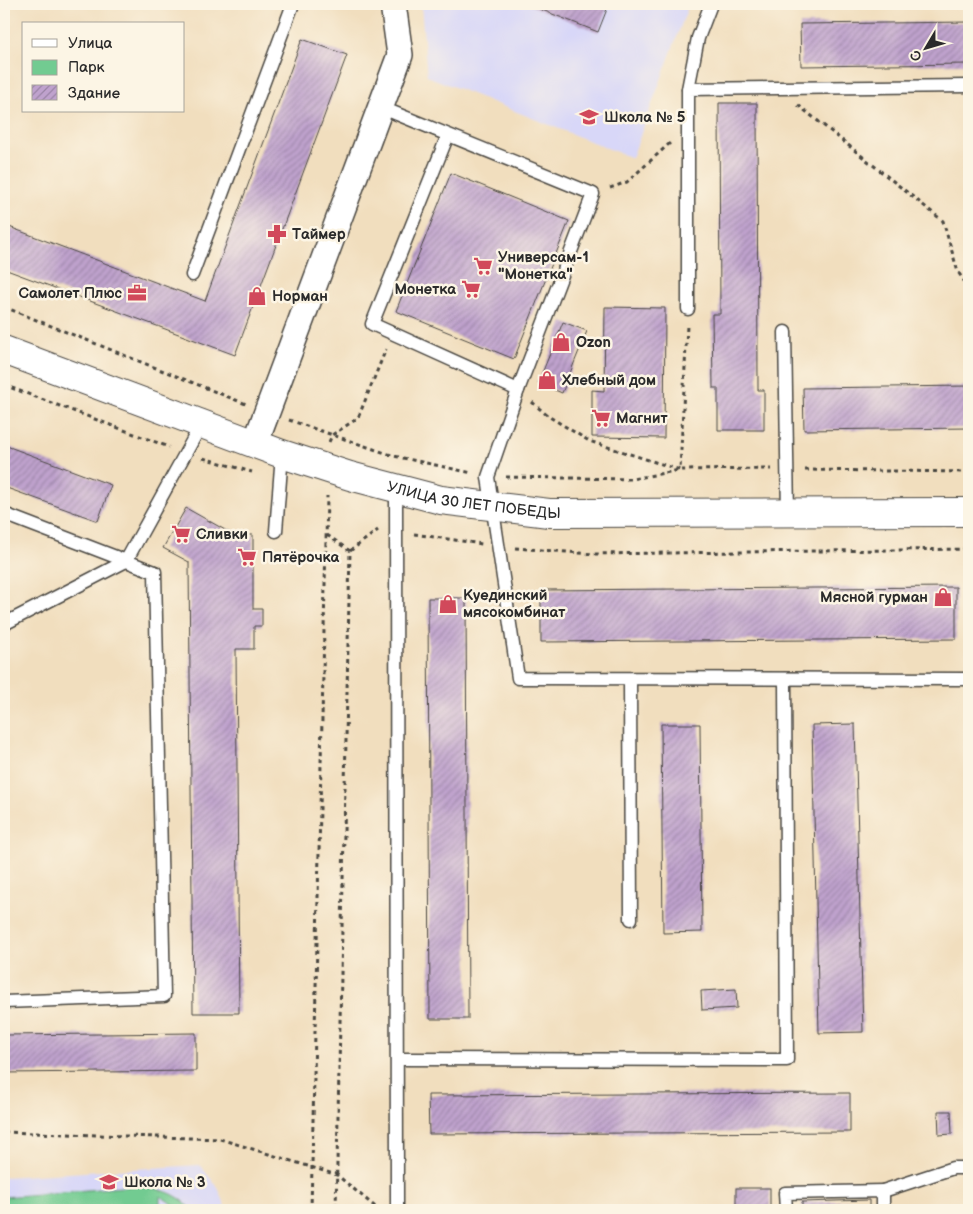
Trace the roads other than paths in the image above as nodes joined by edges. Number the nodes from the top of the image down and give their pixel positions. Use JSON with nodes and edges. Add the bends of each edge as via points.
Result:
{"nodes":[{"id":1,"x":293,"y":4,"type":"edge"},
{"id":2,"x":393,"y":4,"type":"edge"},
{"id":3,"x":711,"y":4,"type":"edge"},
{"id":4,"x":969,"y":86,"type":"edge"},
{"id":5,"x":688,"y":89,"type":"junction"},
{"id":6,"x":380,"y":108,"type":"junction"},
{"id":7,"x":448,"y":135,"type":"junction"},
{"id":8,"x":192,"y":275,"type":"dead end"},
{"id":9,"x":688,"y":309,"type":"road end"},
{"id":10,"x":785,"y":332,"type":"dead end"},
{"id":11,"x":4,"y":350,"type":"edge"},
{"id":12,"x":518,"y":390,"type":"junction"},
{"id":13,"x":201,"y":425,"type":"junction"},
{"id":14,"x":255,"y":444,"type":"junction"},
{"id":15,"x":282,"y":454,"type":"junction"},
{"id":16,"x":396,"y":489,"type":"junction"},
{"id":17,"x":493,"y":508,"type":"junction"},
{"id":18,"x":969,"y":512,"type":"edge"},
{"id":19,"x":4,"y":514,"type":"edge"},
{"id":20,"x":788,"y":514,"type":"junction"},
{"id":21,"x":276,"y":531,"type":"dead end"},
{"id":22,"x":126,"y":561,"type":"junction"},
{"id":23,"x":4,"y":624,"type":"edge"},
{"id":24,"x":630,"y":679,"type":"junction"},
{"id":25,"x":785,"y":679,"type":"junction"},
{"id":26,"x":969,"y":679,"type":"edge"},
{"id":27,"x":631,"y":919,"type":"dead end"},
{"id":28,"x":4,"y":1002,"type":"edge"},
{"id":29,"x":398,"y":1059,"type":"junction"},
{"id":30,"x":969,"y":1168,"type":"edge"},
{"id":31,"x":883,"y":1191,"type":"junction"},
{"id":32,"x":397,"y":1210,"type":"edge"},
{"id":33,"x":786,"y":1210,"type":"edge"},
{"id":34,"x":884,"y":1210,"type":"edge"}],
"edges":[{"from":1,"to":8,"type":"lane"},
{"from":2,"to":6,"type":"street","via":[[400,55]]},
{"from":3,"to":5,"type":"lane","via":[[698,38]]},
{"from":4,"to":5,"type":"lane"},
{"from":5,"to":9,"type":"lane"},
{"from":6,"to":7,"type":"lane"},
{"from":6,"to":14,"type":"street"},
{"from":7,"to":12,"type":"lane","via":[[372,324]]},
{"from":7,"to":12,"type":"lane","via":[[593,194]]},
{"from":10,"to":20,"type":"lane"},
{"from":11,"to":13,"type":"main road","name":"УЛИЦА 30 ЛЕТ ПОБЕДЫ"},
{"from":12,"to":17,"type":"lane","via":[[488,477]]},
{"from":13,"to":14,"type":"main road","name":"УЛИЦА 30 ЛЕТ ПОБЕДЫ"},
{"from":13,"to":22,"type":"lane"},
{"from":14,"to":15,"type":"main road","name":"УЛИЦА 30 ЛЕТ ПОБЕДЫ"},
{"from":15,"to":16,"type":"main road","name":"УЛИЦА 30 ЛЕТ ПОБЕДЫ"},
{"from":15,"to":21,"type":"lane"},
{"from":16,"to":17,"type":"main road","name":"УЛИЦА 30 ЛЕТ ПОБЕДЫ"},
{"from":16,"to":29,"type":"lane"},
{"from":17,"to":20,"type":"main road","name":"УЛИЦА 30 ЛЕТ ПОБЕДЫ","via":[[549,513]]},
{"from":17,"to":24,"type":"lane","via":[[518,678]]},
{"from":18,"to":20,"type":"main road","name":"УЛИЦА 30 ЛЕТ ПОБЕДЫ"},
{"from":19,"to":22,"type":"lane"},
{"from":22,"to":23,"type":"lane"},
{"from":22,"to":28,"type":"lane","via":[[155,572],[164,996]]},
{"from":24,"to":25,"type":"lane"},
{"from":24,"to":27,"type":"lane"},
{"from":25,"to":26,"type":"lane"},
{"from":25,"to":29,"type":"lane","via":[[787,1060]]},
{"from":29,"to":32,"type":"lane"},
{"from":30,"to":31,"type":"lane","via":[[953,1168]]},
{"from":31,"to":33,"type":"lane","via":[[785,1193]]},
{"from":31,"to":34,"type":"lane"}]}
